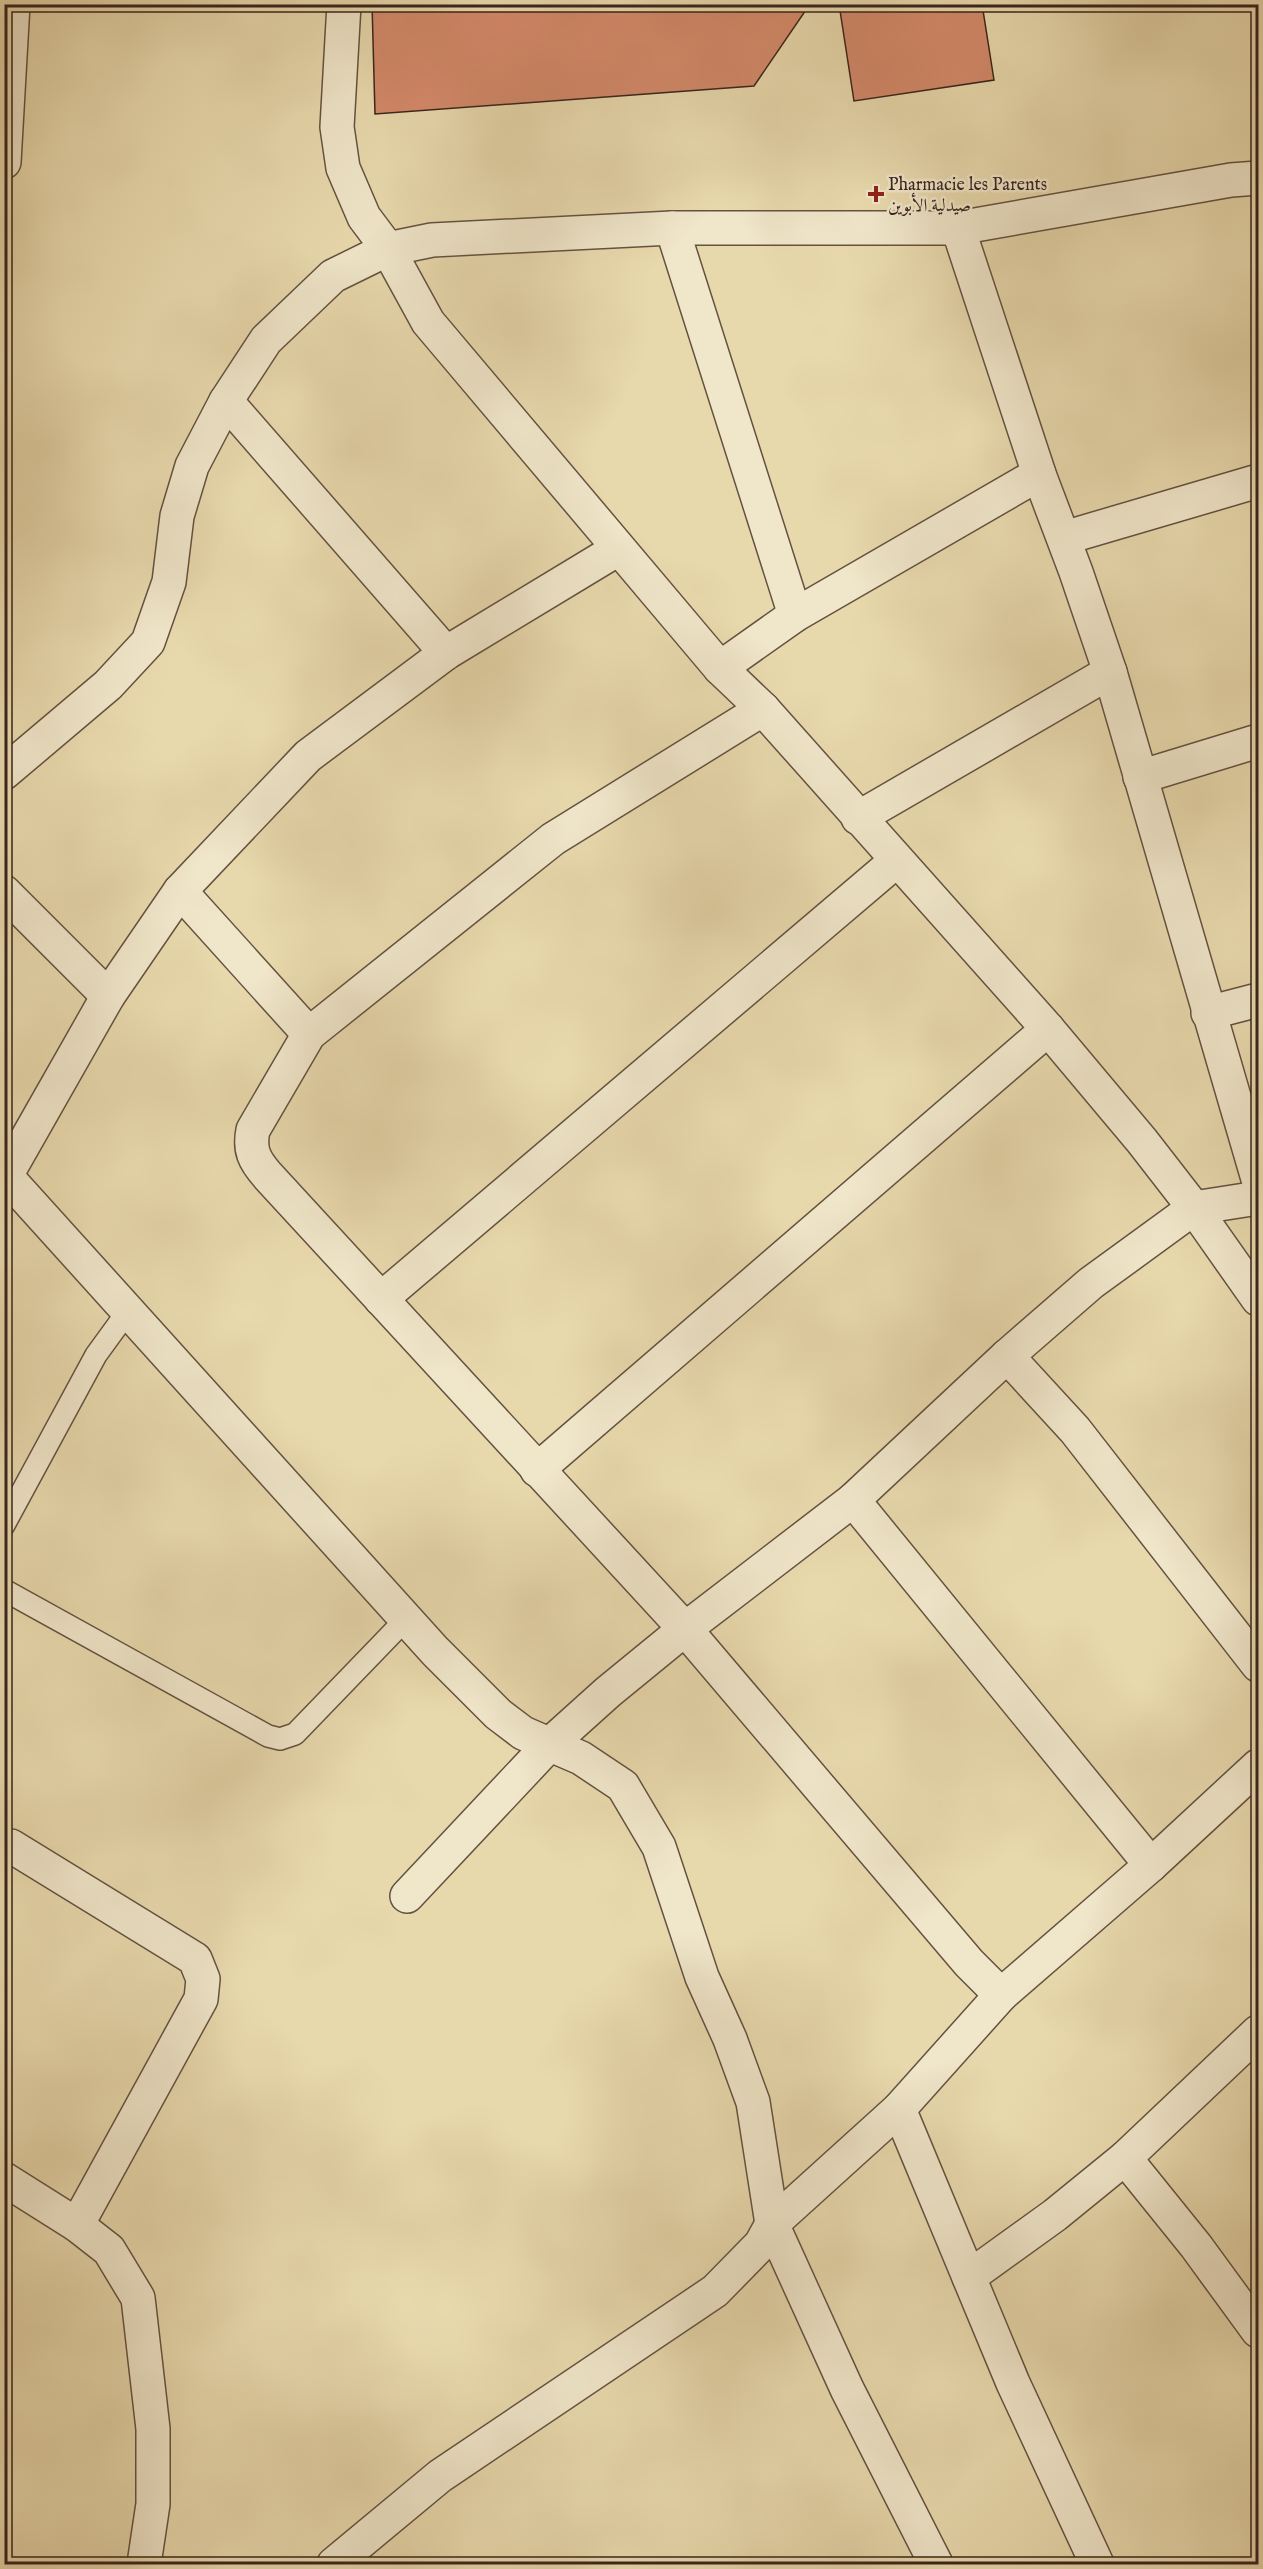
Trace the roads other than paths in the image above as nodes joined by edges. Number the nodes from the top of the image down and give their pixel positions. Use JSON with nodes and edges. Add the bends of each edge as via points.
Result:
{"nodes":[{"id":1,"x":13,"y":4,"type":"edge"},
{"id":2,"x":344,"y":4,"type":"edge"},
{"id":3,"x":4,"y":162,"type":"edge"},
{"id":4,"x":1258,"y":178,"type":"edge"},
{"id":5,"x":672,"y":228,"type":"junction"},
{"id":6,"x":958,"y":228,"type":"junction"},
{"id":7,"x":388,"y":249,"type":"junction"},
{"id":8,"x":226,"y":401,"type":"junction"},
{"id":9,"x":1039,"y":474,"type":"junction"},
{"id":10,"x":1258,"y":481,"type":"edge"},
{"id":11,"x":1064,"y":538,"type":"junction"},
{"id":12,"x":618,"y":549,"type":"junction"},
{"id":13,"x":795,"y":615,"type":"junction"},
{"id":14,"x":446,"y":653,"type":"junction"},
{"id":15,"x":720,"y":668,"type":"junction"},
{"id":16,"x":1110,"y":672,"type":"junction"},
{"id":17,"x":763,"y":709,"type":"junction"},
{"id":18,"x":1258,"y":741,"type":"edge"},
{"id":19,"x":4,"y":772,"type":"edge"},
{"id":20,"x":1140,"y":777,"type":"junction"},
{"id":21,"x":858,"y":818,"type":"junction"},
{"id":22,"x":896,"y":861,"type":"junction"},
{"id":23,"x":180,"y":891,"type":"junction"},
{"id":24,"x":4,"y":892,"type":"edge"},
{"id":25,"x":108,"y":996,"type":"junction"},
{"id":26,"x":1258,"y":1000,"type":"edge"},
{"id":27,"x":1208,"y":1013,"type":"junction"},
{"id":28,"x":1048,"y":1029,"type":"junction"},
{"id":29,"x":309,"y":1034,"type":"junction"},
{"id":30,"x":5,"y":1177,"type":"edge"},
{"id":31,"x":1258,"y":1179,"type":"edge"},
{"id":32,"x":1258,"y":1198,"type":"edge"},
{"id":33,"x":1194,"y":1208,"type":"junction"},
{"id":34,"x":381,"y":1299,"type":"junction"},
{"id":35,"x":1258,"y":1299,"type":"edge"},
{"id":36,"x":128,"y":1311,"type":"junction"},
{"id":37,"x":1006,"y":1356,"type":"junction"},
{"id":38,"x":537,"y":1470,"type":"junction"},
{"id":39,"x":853,"y":1500,"type":"junction"},
{"id":40,"x":4,"y":1525,"type":"edge"},
{"id":41,"x":4,"y":1590,"type":"edge"},
{"id":42,"x":406,"y":1619,"type":"junction"},
{"id":43,"x":684,"y":1629,"type":"junction"},
{"id":44,"x":1258,"y":1665,"type":"edge"},
{"id":45,"x":548,"y":1746,"type":"junction"},
{"id":46,"x":1258,"y":1766,"type":"edge"},
{"id":47,"x":4,"y":1846,"type":"edge"},
{"id":48,"x":1151,"y":1864,"type":"junction"},
{"id":49,"x":407,"y":1896,"type":"dead end"},
{"id":50,"x":1001,"y":1995,"type":"junction"},
{"id":51,"x":1258,"y":2032,"type":"edge"},
{"id":52,"x":899,"y":2109,"type":"junction"},
{"id":53,"x":1125,"y":2158,"type":"junction"},
{"id":54,"x":4,"y":2179,"type":"edge"},
{"id":55,"x":771,"y":2224,"type":"junction"},
{"id":56,"x":77,"y":2225,"type":"junction"},
{"id":57,"x":969,"y":2277,"type":"junction"},
{"id":58,"x":1258,"y":2331,"type":"edge"},
{"id":59,"x":144,"y":2565,"type":"edge"},
{"id":60,"x":334,"y":2565,"type":"edge"},
{"id":61,"x":936,"y":2565,"type":"edge"},
{"id":62,"x":1096,"y":2565,"type":"edge"}],
"edges":[{"from":1,"to":3,"type":"street"},
{"from":2,"to":7,"type":"street","via":[[337,127],[344,168],[364,217]]},
{"from":4,"to":6,"type":"street"},
{"from":5,"to":6,"type":"street"},
{"from":5,"to":7,"type":"street","via":[[432,240]]},
{"from":5,"to":13,"type":"street"},
{"from":6,"to":9,"type":"street"},
{"from":7,"to":8,"type":"street","via":[[333,276],[266,340]]},
{"from":7,"to":12,"type":"street","via":[[428,322]]},
{"from":8,"to":14,"type":"street"},
{"from":8,"to":19,"type":"street","via":[[192,466],[177,516],[169,582],[148,642],[108,685]]},
{"from":9,"to":11,"type":"street"},
{"from":9,"to":13,"type":"street"},
{"from":10,"to":11,"type":"street"},
{"from":11,"to":16,"type":"street"},
{"from":12,"to":14,"type":"street"},
{"from":12,"to":15,"type":"street"},
{"from":13,"to":15,"type":"street"},
{"from":14,"to":23,"type":"street","via":[[308,756]]},
{"from":15,"to":17,"type":"street"},
{"from":16,"to":20,"type":"street"},
{"from":16,"to":21,"type":"street"},
{"from":17,"to":21,"type":"street"},
{"from":17,"to":29,"type":"street","via":[[553,839]]},
{"from":18,"to":20,"type":"street"},
{"from":20,"to":27,"type":"street"},
{"from":21,"to":22,"type":"street"},
{"from":22,"to":28,"type":"street"},
{"from":22,"to":34,"type":"street"},
{"from":23,"to":25,"type":"street"},
{"from":23,"to":29,"type":"street"},
{"from":24,"to":25,"type":"street"},
{"from":25,"to":30,"type":"street"},
{"from":26,"to":27,"type":"street"},
{"from":27,"to":31,"type":"street"},
{"from":28,"to":33,"type":"street"},
{"from":28,"to":38,"type":"street"},
{"from":29,"to":34,"type":"street","via":[[252,1130],[250,1146],[268,1176]]},
{"from":30,"to":36,"type":"street"},
{"from":32,"to":33,"type":"street"},
{"from":33,"to":35,"type":"street"},
{"from":33,"to":37,"type":"street","via":[[1091,1283]]},
{"from":34,"to":38,"type":"street"},
{"from":36,"to":40,"type":"lane","via":[[96,1355]]},
{"from":36,"to":42,"type":"street"},
{"from":37,"to":39,"type":"street"},
{"from":37,"to":44,"type":"street","via":[[1076,1430]]},
{"from":38,"to":43,"type":"street"},
{"from":39,"to":43,"type":"street"},
{"from":39,"to":48,"type":"street"},
{"from":41,"to":42,"type":"lane","via":[[268,1736],[280,1739],[296,1734]]},
{"from":42,"to":45,"type":"street","via":[[498,1714]]},
{"from":43,"to":45,"type":"street"},
{"from":43,"to":50,"type":"street","via":[[953,1945]]},
{"from":45,"to":49,"type":"street"},
{"from":45,"to":55,"type":"street","via":[[581,1758],[623,1786],[659,1847],[702,1977],[753,2102]]},
{"from":46,"to":48,"type":"street"},
{"from":47,"to":56,"type":"street","via":[[11,1846],[195,1959],[202,1979],[201,1999]]},
{"from":48,"to":50,"type":"street"},
{"from":50,"to":52,"type":"street"},
{"from":51,"to":53,"type":"street"},
{"from":52,"to":55,"type":"street"},
{"from":52,"to":57,"type":"street"},
{"from":53,"to":57,"type":"street"},
{"from":53,"to":58,"type":"street"},
{"from":54,"to":56,"type":"street"},
{"from":55,"to":60,"type":"street","via":[[761,2244],[715,2291],[440,2476]]},
{"from":55,"to":61,"type":"street","via":[[847,2389]]},
{"from":56,"to":59,"type":"street","via":[[109,2250],[138,2298],[153,2428],[153,2504]]},
{"from":57,"to":62,"type":"street"}]}
